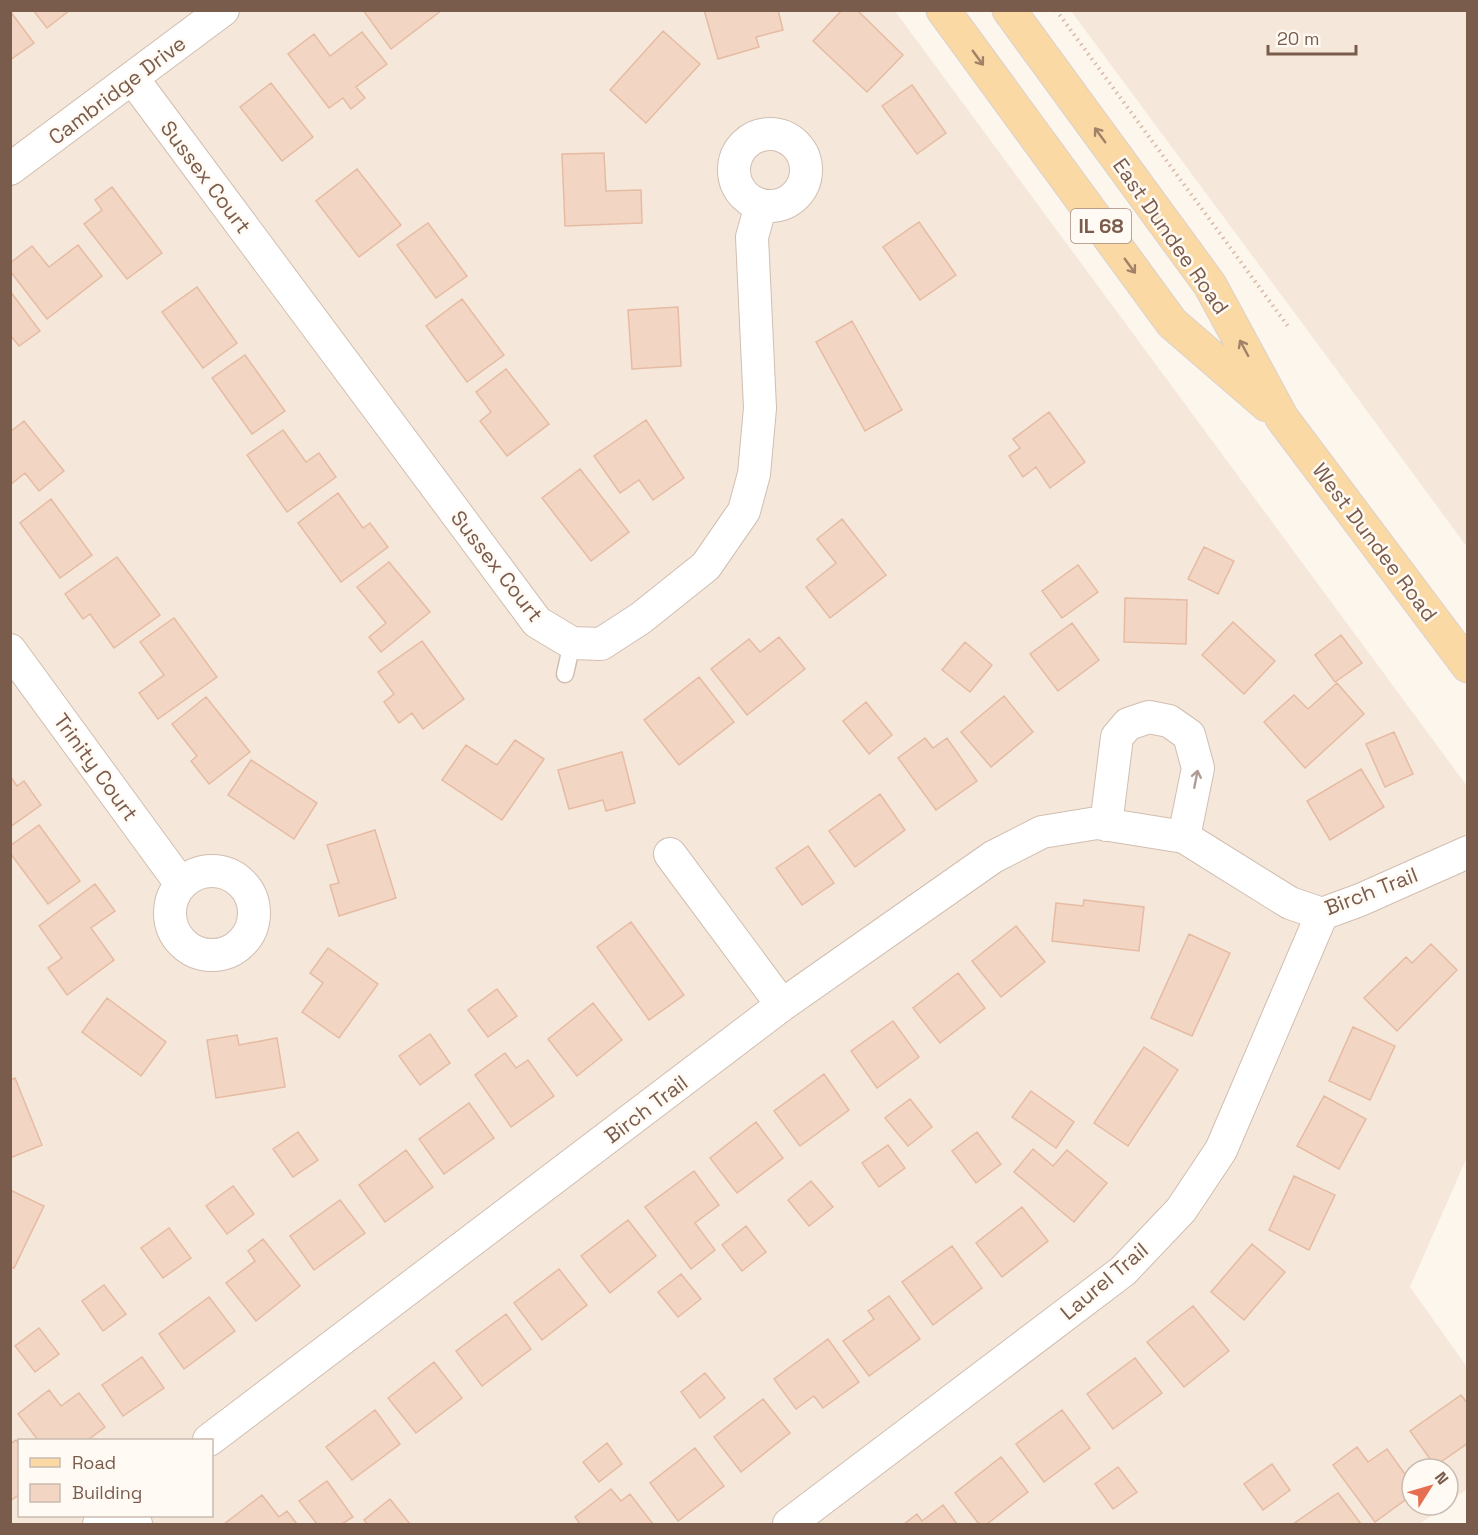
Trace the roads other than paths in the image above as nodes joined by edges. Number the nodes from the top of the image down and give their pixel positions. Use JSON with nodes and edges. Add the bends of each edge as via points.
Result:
{"nodes":[{"id":1,"x":223,"y":10,"type":"edge"},
{"id":2,"x":943,"y":10,"type":"edge"},
{"id":3,"x":1009,"y":10,"type":"edge"},
{"id":4,"x":133,"y":79,"type":"junction"},
{"id":5,"x":10,"y":169,"type":"edge"},
{"id":6,"x":761,"y":205,"type":"dead end"},
{"id":7,"x":1282,"y":418,"type":"junction"},
{"id":8,"x":572,"y":643,"type":"junction"},
{"id":9,"x":10,"y":650,"type":"edge"},
{"id":10,"x":1467,"y":666,"type":"edge"},
{"id":11,"x":565,"y":674,"type":"dead end"},
{"id":12,"x":1106,"y":825,"type":"junction"},
{"id":13,"x":1184,"y":837,"type":"junction"},
{"id":14,"x":1467,"y":852,"type":"edge"},
{"id":15,"x":670,"y":854,"type":"dead end"},
{"id":16,"x":182,"y":884,"type":"dead end"},
{"id":17,"x":1322,"y":914,"type":"junction"},
{"id":18,"x":782,"y":1005,"type":"junction"},
{"id":19,"x":210,"y":1439,"type":"edge"},
{"id":20,"x":789,"y":1524,"type":"edge"}],
"edges":[{"from":1,"to":4,"type":"street","name":"Cambridge Drive"},
{"from":2,"to":7,"type":"main road","name":"East Dundee Road","number":"IL 68","one_way":true,"via":[[1172,323]]},
{"from":7,"to":3,"type":"main road","name":"East Dundee Road","number":"IL 68","one_way":true,"via":[[1210,285]]},
{"from":4,"to":5,"type":"street","name":"Cambridge Drive"},
{"from":4,"to":8,"type":"street","name":"Sussex Court","via":[[537,622]]},
{"from":6,"to":8,"type":"street","via":[[752,237],[760,408],[754,474],[744,511],[705,566],[641,618],[601,644]]},
{"from":7,"to":10,"type":"main road","name":"West Dundee Road","number":"IL 68"},
{"from":8,"to":11,"type":"lane"},
{"from":9,"to":16,"type":"street","name":"Trinity Court"},
{"from":12,"to":13,"type":"street","name":"Birch Trail"},
{"from":13,"to":12,"type":"street","one_way":true,"via":[[1198,768],[1189,735],[1169,721],[1149,717],[1128,724],[1118,737]]},
{"from":12,"to":18,"type":"street","name":"Birch Trail","via":[[1042,832],[993,857]]},
{"from":13,"to":17,"type":"street","name":"Birch Trail","via":[[1290,903]]},
{"from":14,"to":17,"type":"street","name":"Birch Trail"},
{"from":15,"to":18,"type":"street"},
{"from":17,"to":20,"type":"street","name":"Laurel Trail","via":[[1221,1150],[1181,1210],[1123,1271]]},
{"from":18,"to":19,"type":"street","name":"Birch Trail"}]}
